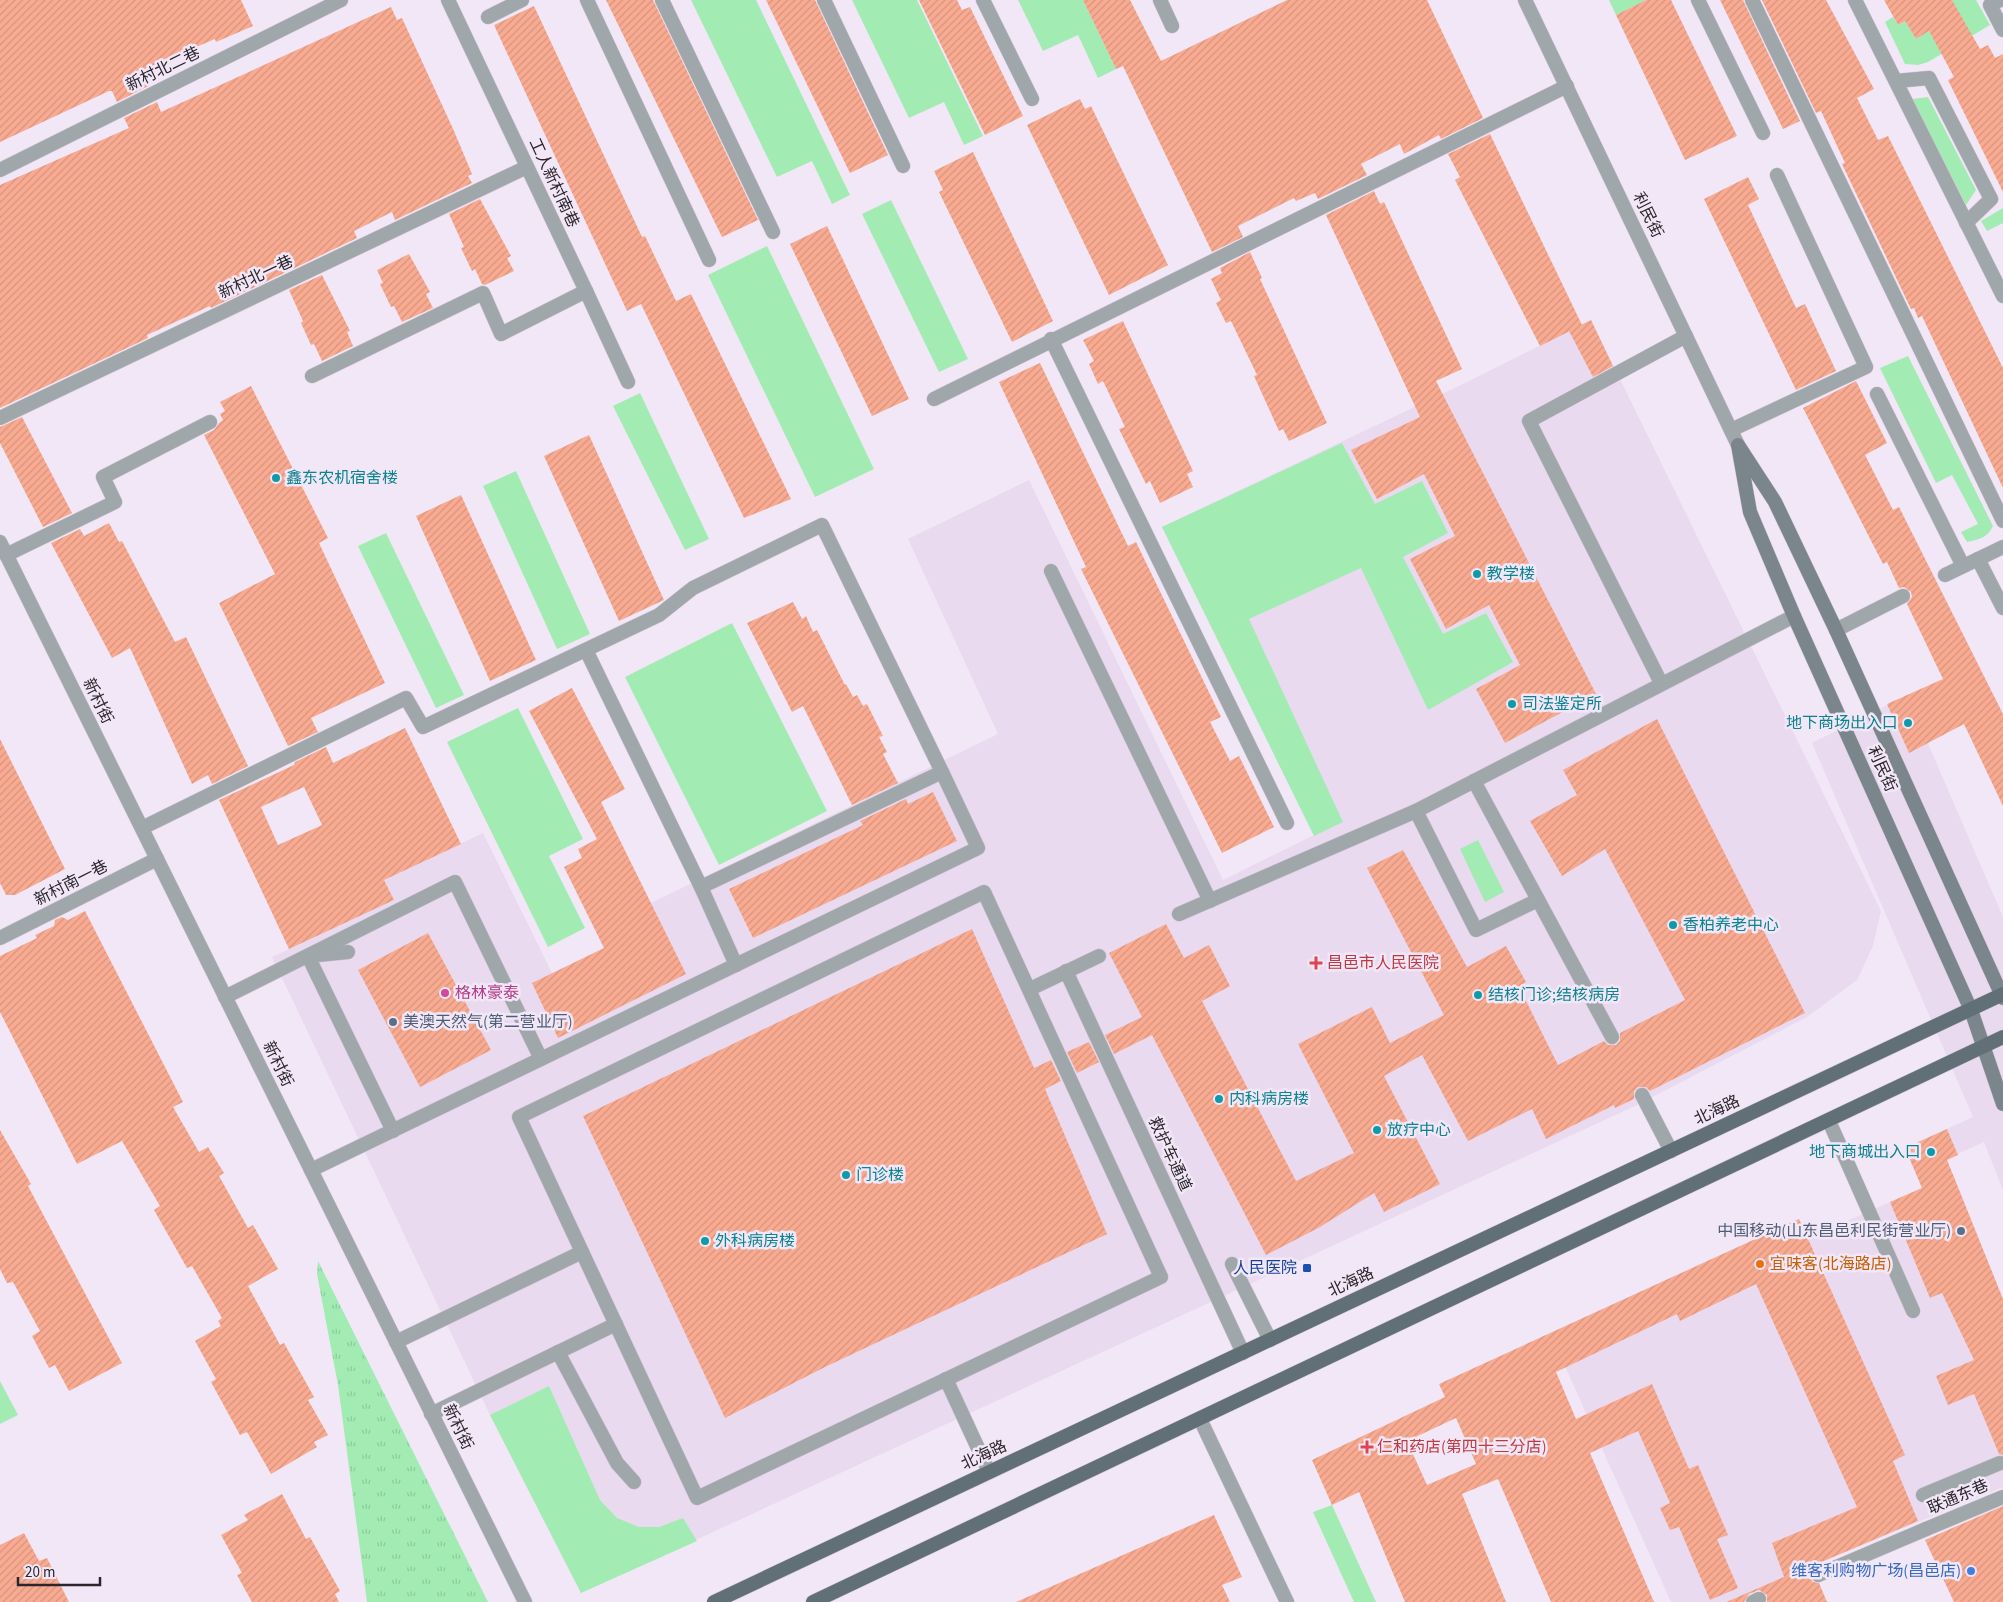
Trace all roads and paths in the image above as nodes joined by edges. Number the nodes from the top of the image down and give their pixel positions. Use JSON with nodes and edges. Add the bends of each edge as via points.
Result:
{"nodes":[{"id":1,"x":341,"y":0,"type":"edge"},
{"id":2,"x":448,"y":0,"type":"edge"},
{"id":3,"x":522,"y":0,"type":"edge"},
{"id":4,"x":587,"y":0,"type":"edge"},
{"id":5,"x":662,"y":0,"type":"edge"},
{"id":6,"x":824,"y":0,"type":"edge"},
{"id":7,"x":983,"y":0,"type":"edge"},
{"id":8,"x":1160,"y":0,"type":"edge"},
{"id":9,"x":1525,"y":0,"type":"edge"},
{"id":10,"x":1698,"y":0,"type":"edge"},
{"id":11,"x":1752,"y":0,"type":"edge"},
{"id":12,"x":1855,"y":0,"type":"edge"},
{"id":13,"x":2000,"y":0,"type":"edge"},
{"id":14,"x":488,"y":17,"type":"dead end"},
{"id":15,"x":1172,"y":26,"type":"dead end"},
{"id":16,"x":2003,"y":30,"type":"edge"},
{"id":17,"x":1896,"y":81,"type":"junction"},
{"id":18,"x":1567,"y":86,"type":"junction"},
{"id":19,"x":1032,"y":99,"type":"dead end"},
{"id":20,"x":1763,"y":133,"type":"dead end"},
{"id":21,"x":904,"y":166,"type":"dead end"},
{"id":22,"x":527,"y":167,"type":"junction"},
{"id":23,"x":0,"y":170,"type":"edge"},
{"id":24,"x":1777,"y":175,"type":"dead end"},
{"id":25,"x":1966,"y":223,"type":"junction"},
{"id":26,"x":774,"y":232,"type":"dead end"},
{"id":27,"x":709,"y":260,"type":"dead end"},
{"id":28,"x":586,"y":291,"type":"junction"},
{"id":29,"x":2003,"y":296,"type":"edge"},
{"id":30,"x":1686,"y":336,"type":"junction"},
{"id":31,"x":1051,"y":339,"type":"junction"},
{"id":32,"x":312,"y":376,"type":"dead end"},
{"id":33,"x":628,"y":382,"type":"dead end"},
{"id":34,"x":1876,"y":394,"type":"dead end"},
{"id":35,"x":934,"y":399,"type":"dead end"},
{"id":36,"x":0,"y":418,"type":"edge"},
{"id":37,"x":210,"y":422,"type":"dead end"},
{"id":38,"x":1731,"y":430,"type":"junction"},
{"id":39,"x":1738,"y":445,"type":"junction"},
{"id":40,"x":2003,"y":520,"type":"edge"},
{"id":41,"x":0,"y":542,"type":"edge"},
{"id":42,"x":2003,"y":547,"type":"edge"},
{"id":43,"x":6,"y":555,"type":"junction"},
{"id":44,"x":1978,"y":559,"type":"junction"},
{"id":45,"x":1963,"y":566,"type":"junction"},
{"id":46,"x":1051,"y":571,"type":"dead end"},
{"id":47,"x":1945,"y":575,"type":"dead end"},
{"id":48,"x":1903,"y":596,"type":"dead end"},
{"id":49,"x":2003,"y":608,"type":"edge"},
{"id":50,"x":1794,"y":616,"type":"junction"},
{"id":51,"x":1836,"y":630,"type":"junction"},
{"id":52,"x":586,"y":650,"type":"junction"},
{"id":53,"x":1661,"y":683,"type":"junction"},
{"id":54,"x":942,"y":772,"type":"junction"},
{"id":55,"x":1474,"y":781,"type":"junction"},
{"id":56,"x":1416,"y":811,"type":"junction"},
{"id":57,"x":1287,"y":823,"type":"dead end"},
{"id":58,"x":142,"y":828,"type":"junction"},
{"id":59,"x":157,"y":859,"type":"junction"},
{"id":60,"x":701,"y":888,"type":"junction"},
{"id":61,"x":1210,"y":900,"type":"junction"},
{"id":62,"x":1538,"y":900,"type":"junction"},
{"id":63,"x":1179,"y":914,"type":"dead end"},
{"id":64,"x":0,"y":938,"type":"edge"},
{"id":65,"x":348,"y":952,"type":"dead end"},
{"id":66,"x":308,"y":956,"type":"junction"},
{"id":67,"x":1100,"y":956,"type":"dead end"},
{"id":68,"x":736,"y":965,"type":"junction"},
{"id":69,"x":1066,"y":971,"type":"junction"},
{"id":70,"x":1030,"y":989,"type":"junction"},
{"id":71,"x":2003,"y":996,"type":"edge"},
{"id":72,"x":225,"y":997,"type":"junction"},
{"id":73,"x":1971,"y":1010,"type":"junction"},
{"id":74,"x":1612,"y":1037,"type":"dead end"},
{"id":75,"x":2003,"y":1037,"type":"edge"},
{"id":76,"x":1984,"y":1048,"type":"junction"},
{"id":77,"x":541,"y":1059,"type":"junction"},
{"id":78,"x":1642,"y":1095,"type":"dead end"},
{"id":79,"x":2003,"y":1104,"type":"edge"},
{"id":80,"x":1829,"y":1121,"type":"junction"},
{"id":81,"x":393,"y":1131,"type":"junction"},
{"id":82,"x":1671,"y":1151,"type":"junction"},
{"id":83,"x":311,"y":1170,"type":"junction"},
{"id":84,"x":582,"y":1252,"type":"junction"},
{"id":85,"x":1232,"y":1264,"type":"dead end"},
{"id":86,"x":1913,"y":1311,"type":"dead end"},
{"id":87,"x":616,"y":1324,"type":"junction"},
{"id":88,"x":1270,"y":1340,"type":"junction"},
{"id":89,"x":396,"y":1342,"type":"junction"},
{"id":90,"x":558,"y":1352,"type":"junction"},
{"id":91,"x":1243,"y":1352,"type":"junction"},
{"id":92,"x":946,"y":1379,"type":"junction"},
{"id":93,"x":431,"y":1414,"type":"junction"},
{"id":94,"x":1200,"y":1419,"type":"junction"},
{"id":95,"x":2000,"y":1463,"type":"dead end"},
{"id":96,"x":989,"y":1472,"type":"junction"},
{"id":97,"x":634,"y":1482,"type":"dead end"},
{"id":98,"x":1923,"y":1495,"type":"dead end"},
{"id":99,"x":2003,"y":1497,"type":"edge"},
{"id":100,"x":1818,"y":1574,"type":"dead end"},
{"id":101,"x":525,"y":1602,"type":"edge"},
{"id":102,"x":714,"y":1602,"type":"edge"},
{"id":103,"x":813,"y":1602,"type":"edge"},
{"id":104,"x":1287,"y":1602,"type":"edge"}],
"edges":[{"from":1,"to":23,"type":"street","name":"新村北二巷"},
{"from":2,"to":22,"type":"street","name":"工人新村南巷"},
{"from":3,"to":14,"type":"street"},
{"from":4,"to":27,"type":"street"},
{"from":5,"to":26,"type":"street"},
{"from":6,"to":21,"type":"street"},
{"from":7,"to":19,"type":"street"},
{"from":8,"to":15,"type":"street"},
{"from":9,"to":18,"type":"street","name":"利民街"},
{"from":10,"to":20,"type":"street"},
{"from":11,"to":40,"type":"street"},
{"from":12,"to":17,"type":"street"},
{"from":13,"to":16,"type":"street","via":[[1990,5]]},
{"from":17,"to":25,"type":"street"},
{"from":17,"to":25,"type":"street","via":[[1929,78],[1991,199]]},
{"from":18,"to":30,"type":"street","name":"利民街"},
{"from":18,"to":31,"type":"street"},
{"from":22,"to":28,"type":"street","name":"工人新村南巷"},
{"from":22,"to":36,"type":"street","name":"新村北一巷"},
{"from":24,"to":38,"type":"street","via":[[1866,367]]},
{"from":25,"to":29,"type":"street"},
{"from":28,"to":32,"type":"street","via":[[501,334],[483,293]]},
{"from":28,"to":33,"type":"street","name":"工人新村南巷"},
{"from":30,"to":38,"type":"street","name":"利民街"},
{"from":30,"to":53,"type":"street","via":[[1529,421]]},
{"from":31,"to":35,"type":"street"},
{"from":31,"to":57,"type":"street"},
{"from":34,"to":45,"type":"street"},
{"from":37,"to":43,"type":"street","via":[[103,477],[115,502]]},
{"from":38,"to":39,"type":"street","name":"利民街"},
{"from":39,"to":50,"type":"main road","name":"利民街","via":[[1750,512]]},
{"from":39,"to":51,"type":"main road","name":"利民街","via":[[1775,502]]},
{"from":41,"to":43,"type":"street","name":"新村街"},
{"from":42,"to":44,"type":"street"},
{"from":43,"to":58,"type":"street","name":"新村街"},
{"from":44,"to":45,"type":"street"},
{"from":44,"to":49,"type":"street"},
{"from":45,"to":47,"type":"street"},
{"from":46,"to":61,"type":"street"},
{"from":48,"to":51,"type":"street"},
{"from":50,"to":53,"type":"street"},
{"from":50,"to":73,"type":"main road","name":"利民街"},
{"from":51,"to":71,"type":"main road","name":"利民街"},
{"from":52,"to":54,"type":"street","via":[[659,615],[692,588],[822,525]]},
{"from":52,"to":58,"type":"street","via":[[423,727],[406,698]]},
{"from":52,"to":60,"type":"street"},
{"from":53,"to":55,"type":"street"},
{"from":54,"to":60,"type":"street"},
{"from":54,"to":68,"type":"street","via":[[978,848]]},
{"from":55,"to":56,"type":"street"},
{"from":55,"to":62,"type":"street"},
{"from":56,"to":61,"type":"street"},
{"from":56,"to":62,"type":"street","via":[[1476,930]]},
{"from":58,"to":59,"type":"street","name":"新村街"},
{"from":59,"to":64,"type":"street","name":"新村南一巷"},
{"from":59,"to":72,"type":"street","name":"新村街"},
{"from":60,"to":68,"type":"street"},
{"from":61,"to":63,"type":"street"},
{"from":62,"to":74,"type":"street"},
{"from":65,"to":66,"type":"street"},
{"from":66,"to":72,"type":"street"},
{"from":66,"to":77,"type":"street","via":[[455,882]]},
{"from":66,"to":81,"type":"street"},
{"from":67,"to":69,"type":"street"},
{"from":68,"to":77,"type":"street"},
{"from":69,"to":70,"type":"street"},
{"from":69,"to":91,"type":"street","name":"救护车通道"},
{"from":70,"to":84,"type":"street","via":[[984,892],[519,1117]]},
{"from":70,"to":92,"type":"street","via":[[1161,1277]]},
{"from":71,"to":73,"type":"main road","name":"北海路"},
{"from":72,"to":83,"type":"street","name":"新村街"},
{"from":73,"to":76,"type":"main road","name":"利民街"},
{"from":73,"to":82,"type":"main road","name":"北海路"},
{"from":75,"to":76,"type":"main road"},
{"from":76,"to":79,"type":"main road","name":"利民街"},
{"from":76,"to":80,"type":"main road"},
{"from":77,"to":81,"type":"street"},
{"from":78,"to":82,"type":"street"},
{"from":80,"to":86,"type":"street"},
{"from":80,"to":94,"type":"main road"},
{"from":81,"to":83,"type":"street"},
{"from":82,"to":88,"type":"main road","name":"北海路"},
{"from":83,"to":89,"type":"street","name":"新村街"},
{"from":84,"to":87,"type":"street"},
{"from":84,"to":89,"type":"street"},
{"from":85,"to":88,"type":"street"},
{"from":87,"to":90,"type":"street"},
{"from":87,"to":92,"type":"street","via":[[697,1498]]},
{"from":88,"to":91,"type":"main road","name":"北海路"},
{"from":89,"to":93,"type":"street","name":"新村街"},
{"from":90,"to":93,"type":"street"},
{"from":90,"to":97,"type":"street","via":[[617,1463]]},
{"from":91,"to":96,"type":"main road","name":"北海路"},
{"from":92,"to":96,"type":"street"},
{"from":93,"to":101,"type":"street","name":"新村街"},
{"from":94,"to":103,"type":"main road"},
{"from":94,"to":104,"type":"street"},
{"from":95,"to":98,"type":"street"},
{"from":96,"to":102,"type":"main road","name":"北海路"},
{"from":99,"to":100,"type":"street","name":"联通东巷"}]}
